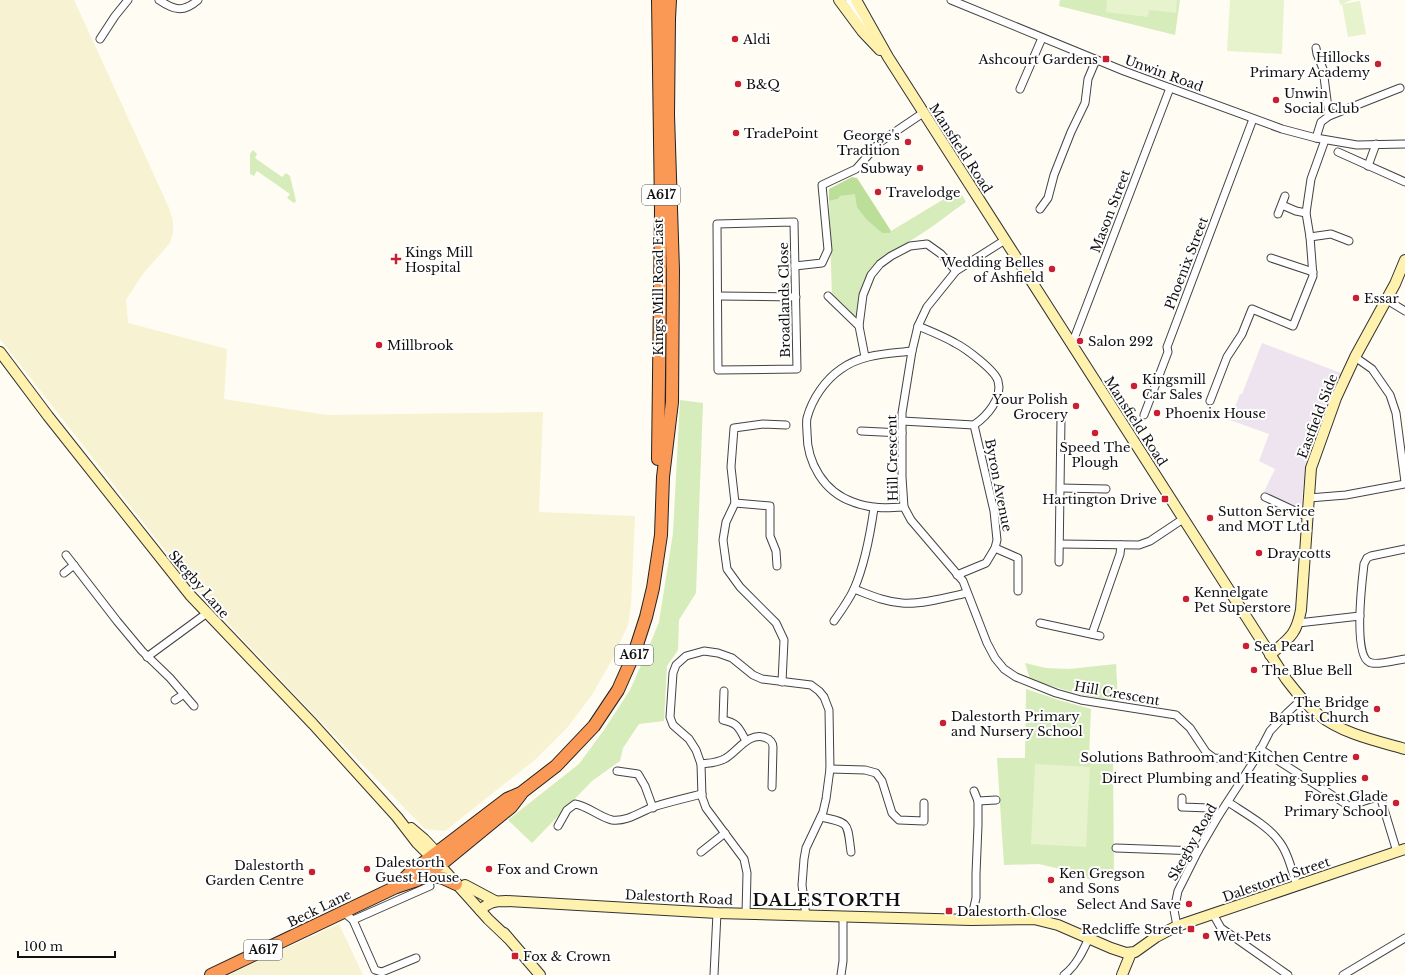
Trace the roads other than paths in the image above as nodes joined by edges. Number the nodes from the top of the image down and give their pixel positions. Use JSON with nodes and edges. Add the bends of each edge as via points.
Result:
{"nodes":[{"id":1,"x":128,"y":0,"type":"edge"},
{"id":2,"x":159,"y":0,"type":"edge"},
{"id":3,"x":198,"y":0,"type":"edge"},
{"id":4,"x":658,"y":0,"type":"edge"},
{"id":5,"x":662,"y":0,"type":"edge"},
{"id":6,"x":670,"y":0,"type":"edge"},
{"id":7,"x":839,"y":0,"type":"edge"},
{"id":8,"x":849,"y":0,"type":"edge"},
{"id":9,"x":856,"y":0,"type":"edge"},
{"id":10,"x":951,"y":0,"type":"edge"},
{"id":11,"x":657,"y":14,"type":"junction"},
{"id":12,"x":101,"y":34,"type":"dead end"},
{"id":13,"x":1042,"y":38,"type":"junction"},
{"id":14,"x":869,"y":39,"type":"junction"},
{"id":15,"x":1316,"y":48,"type":"dead end"},
{"id":16,"x":888,"y":57,"type":"junction"},
{"id":17,"x":1096,"y":60,"type":"junction"},
{"id":18,"x":1170,"y":88,"type":"junction"},
{"id":19,"x":1400,"y":88,"type":"dead end"},
{"id":20,"x":1020,"y":89,"type":"dead end"},
{"id":21,"x":923,"y":113,"type":"junction"},
{"id":22,"x":1329,"y":116,"type":"junction"},
{"id":23,"x":1253,"y":119,"type":"junction"},
{"id":24,"x":1316,"y":138,"type":"junction"},
{"id":25,"x":1326,"y":140,"type":"junction"},
{"id":26,"x":1376,"y":144,"type":"junction"},
{"id":27,"x":1405,"y":144,"type":"edge"},
{"id":28,"x":1338,"y":152,"type":"dead end"},
{"id":29,"x":1368,"y":166,"type":"junction"},
{"id":30,"x":1405,"y":182,"type":"edge"},
{"id":31,"x":1285,"y":196,"type":"dead end"},
{"id":32,"x":1282,"y":205,"type":"junction"},
{"id":33,"x":1040,"y":209,"type":"dead end"},
{"id":34,"x":1306,"y":213,"type":"junction"},
{"id":35,"x":1278,"y":214,"type":"dead end"},
{"id":36,"x":1310,"y":237,"type":"junction"},
{"id":37,"x":1005,"y":240,"type":"junction"},
{"id":38,"x":1349,"y":241,"type":"dead end"},
{"id":39,"x":1271,"y":258,"type":"dead end"},
{"id":40,"x":1405,"y":260,"type":"edge"},
{"id":41,"x":795,"y":266,"type":"junction"},
{"id":42,"x":956,"y":271,"type":"junction"},
{"id":43,"x":1312,"y":272,"type":"junction"},
{"id":44,"x":718,"y":296,"type":"junction"},
{"id":45,"x":828,"y":296,"type":"dead end"},
{"id":46,"x":796,"y":297,"type":"junction"},
{"id":47,"x":1387,"y":300,"type":"junction"},
{"id":48,"x":1405,"y":311,"type":"edge"},
{"id":49,"x":859,"y":326,"type":"junction"},
{"id":50,"x":918,"y":326,"type":"junction"},
{"id":51,"x":1071,"y":342,"type":"junction"},
{"id":52,"x":912,"y":351,"type":"junction"},
{"id":53,"x":0,"y":352,"type":"edge"},
{"id":54,"x":865,"y":357,"type":"junction"},
{"id":55,"x":1355,"y":357,"type":"junction"},
{"id":56,"x":1210,"y":401,"type":"dead end"},
{"id":57,"x":1144,"y":415,"type":"dead end"},
{"id":58,"x":1061,"y":418,"type":"dead end"},
{"id":59,"x":902,"y":421,"type":"junction"},
{"id":60,"x":786,"y":425,"type":"dead end"},
{"id":61,"x":974,"y":425,"type":"junction"},
{"id":62,"x":861,"y":431,"type":"dead end"},
{"id":63,"x":902,"y":433,"type":"junction"},
{"id":64,"x":663,"y":477,"type":"junction"},
{"id":65,"x":1405,"y":483,"type":"edge"},
{"id":66,"x":1061,"y":488,"type":"junction"},
{"id":67,"x":1106,"y":489,"type":"dead end"},
{"id":68,"x":1265,"y":497,"type":"dead end"},
{"id":69,"x":1309,"y":498,"type":"junction"},
{"id":70,"x":735,"y":503,"type":"junction"},
{"id":71,"x":904,"y":507,"type":"junction"},
{"id":72,"x":874,"y":508,"type":"junction"},
{"id":73,"x":1308,"y":517,"type":"junction"},
{"id":74,"x":1183,"y":519,"type":"junction"},
{"id":75,"x":1060,"y":544,"type":"junction"},
{"id":76,"x":1121,"y":545,"type":"junction"},
{"id":77,"x":995,"y":548,"type":"junction"},
{"id":78,"x":1405,"y":550,"type":"edge"},
{"id":79,"x":66,"y":555,"type":"dead end"},
{"id":80,"x":1059,"y":562,"type":"dead end"},
{"id":81,"x":74,"y":564,"type":"junction"},
{"id":82,"x":777,"y":566,"type":"dead end"},
{"id":83,"x":64,"y":573,"type":"dead end"},
{"id":84,"x":957,"y":575,"type":"junction"},
{"id":85,"x":854,"y":589,"type":"junction"},
{"id":86,"x":1018,"y":591,"type":"dead end"},
{"id":87,"x":967,"y":593,"type":"junction"},
{"id":88,"x":207,"y":613,"type":"junction"},
{"id":89,"x":1360,"y":616,"type":"junction"},
{"id":90,"x":834,"y":621,"type":"dead end"},
{"id":91,"x":1040,"y":623,"type":"dead end"},
{"id":92,"x":1298,"y":623,"type":"junction"},
{"id":93,"x":1092,"y":634,"type":"junction"},
{"id":94,"x":1100,"y":636,"type":"dead end"},
{"id":95,"x":1270,"y":655,"type":"junction"},
{"id":96,"x":147,"y":656,"type":"junction"},
{"id":97,"x":1405,"y":659,"type":"edge"},
{"id":98,"x":782,"y":682,"type":"junction"},
{"id":99,"x":724,"y":691,"type":"dead end"},
{"id":100,"x":184,"y":694,"type":"junction"},
{"id":101,"x":1302,"y":699,"type":"junction"},
{"id":102,"x":175,"y":700,"type":"dead end"},
{"id":103,"x":194,"y":706,"type":"dead end"},
{"id":104,"x":746,"y":741,"type":"junction"},
{"id":105,"x":1260,"y":749,"type":"junction"},
{"id":106,"x":1405,"y":749,"type":"edge"},
{"id":107,"x":1256,"y":758,"type":"junction"},
{"id":108,"x":701,"y":764,"type":"junction"},
{"id":109,"x":830,"y":769,"type":"junction"},
{"id":110,"x":617,"y":771,"type":"dead end"},
{"id":111,"x":772,"y":787,"type":"dead end"},
{"id":112,"x":974,"y":791,"type":"dead end"},
{"id":113,"x":702,"y":794,"type":"junction"},
{"id":114,"x":1182,"y":798,"type":"dead end"},
{"id":115,"x":996,"y":800,"type":"dead end"},
{"id":116,"x":978,"y":801,"type":"junction"},
{"id":117,"x":1228,"y":802,"type":"junction"},
{"id":118,"x":924,"y":804,"type":"dead end"},
{"id":119,"x":653,"y":808,"type":"junction"},
{"id":120,"x":1219,"y":815,"type":"junction"},
{"id":121,"x":821,"y":818,"type":"junction"},
{"id":122,"x":558,"y":826,"type":"dead end"},
{"id":123,"x":725,"y":833,"type":"junction"},
{"id":124,"x":1116,"y":848,"type":"dead end"},
{"id":125,"x":1198,"y":851,"type":"junction"},
{"id":126,"x":1401,"y":851,"type":"edge"},
{"id":127,"x":701,"y":852,"type":"dead end"},
{"id":128,"x":851,"y":852,"type":"dead end"},
{"id":129,"x":438,"y":859,"type":"junction"},
{"id":130,"x":426,"y":874,"type":"junction"},
{"id":131,"x":460,"y":884,"type":"junction"},
{"id":132,"x":1297,"y":886,"type":"junction"},
{"id":133,"x":396,"y":887,"type":"junction"},
{"id":134,"x":495,"y":900,"type":"junction"},
{"id":135,"x":482,"y":908,"type":"junction"},
{"id":136,"x":343,"y":912,"type":"junction"},
{"id":137,"x":717,"y":913,"type":"junction"},
{"id":138,"x":746,"y":914,"type":"junction"},
{"id":139,"x":1213,"y":914,"type":"junction"},
{"id":140,"x":806,"y":916,"type":"junction"},
{"id":141,"x":843,"y":917,"type":"junction"},
{"id":142,"x":353,"y":920,"type":"junction"},
{"id":143,"x":971,"y":920,"type":"junction"},
{"id":144,"x":1177,"y":926,"type":"junction"},
{"id":145,"x":1089,"y":938,"type":"junction"},
{"id":146,"x":1405,"y":938,"type":"edge"},
{"id":147,"x":1131,"y":953,"type":"junction"},
{"id":148,"x":416,"y":958,"type":"dead end"},
{"id":149,"x":211,"y":975,"type":"edge"},
{"id":150,"x":540,"y":975,"type":"edge"},
{"id":151,"x":714,"y":975,"type":"edge"},
{"id":152,"x":841,"y":975,"type":"edge"},
{"id":153,"x":1064,"y":975,"type":"edge"},
{"id":154,"x":1122,"y":975,"type":"edge"},
{"id":155,"x":1288,"y":975,"type":"edge"},
{"id":156,"x":1344,"y":975,"type":"edge"}],
"edges":[{"from":1,"to":12,"type":"street"},
{"from":2,"to":3,"type":"street","via":[[175,9],[184,9]]},
{"from":4,"to":11,"type":"highway","name":"Kings Mill Road East","number":"A617"},
{"from":5,"to":11,"type":"highway"},
{"from":6,"to":64,"type":"highway","name":"Kings Mill Road East","number":"A617","via":[[668,115],[673,270],[672,402]]},
{"from":7,"to":14,"type":"main road","name":"Mansfield Road"},
{"from":8,"to":14,"type":"street"},
{"from":9,"to":16,"type":"main road","name":"Mansfield Road"},
{"from":10,"to":13,"type":"street","name":"Unwin Road"},
{"from":11,"to":64,"type":"highway","name":"Kings Mill Road East","number":"A617","via":[[661,210],[658,460]]},
{"from":13,"to":17,"type":"street","name":"Unwin Road"},
{"from":13,"to":20,"type":"street"},
{"from":14,"to":16,"type":"main road","name":"Mansfield Road"},
{"from":15,"to":22,"type":"street","via":[[1323,69]]},
{"from":16,"to":21,"type":"main road","name":"Mansfield Road"},
{"from":17,"to":18,"type":"street","name":"Unwin Road"},
{"from":17,"to":33,"type":"street","via":[[1088,79],[1085,103],[1059,161],[1048,198]]},
{"from":18,"to":23,"type":"street","name":"Unwin Road"},
{"from":18,"to":51,"type":"street","name":"Mason Street"},
{"from":19,"to":22,"type":"street"},
{"from":21,"to":37,"type":"main road","name":"Mansfield Road"},
{"from":21,"to":41,"type":"street","via":[[880,142],[856,169],[822,185],[828,250],[822,263]]},
{"from":22,"to":24,"type":"street","via":[[1321,122]]},
{"from":23,"to":24,"type":"street","name":"Unwin Road"},
{"from":23,"to":57,"type":"street","name":"Phoenix Street"},
{"from":24,"to":25,"type":"street","name":"Unwin Road"},
{"from":25,"to":26,"type":"street","name":"Unwin Road","via":[[1356,145]]},
{"from":25,"to":34,"type":"street","via":[[1311,179]]},
{"from":26,"to":27,"type":"street","name":"Unwin Road"},
{"from":26,"to":29,"type":"street"},
{"from":28,"to":29,"type":"street"},
{"from":29,"to":30,"type":"street"},
{"from":31,"to":32,"type":"street"},
{"from":32,"to":34,"type":"street"},
{"from":32,"to":35,"type":"street"},
{"from":34,"to":36,"type":"street"},
{"from":36,"to":38,"type":"street","via":[[1331,234]]},
{"from":36,"to":43,"type":"street"},
{"from":37,"to":42,"type":"street","name":"Hill Crescent"},
{"from":37,"to":51,"type":"main road","name":"Mansfield Road"},
{"from":39,"to":43,"type":"street"},
{"from":40,"to":47,"type":"main road","name":"Eastfield Side"},
{"from":41,"to":44,"type":"street","name":"Broadlands Close","via":[[794,222],[717,224]]},
{"from":41,"to":46,"type":"street","name":"Broadlands Close"},
{"from":42,"to":49,"type":"street","via":[[942,254],[928,244],[910,246],[891,256],[880,264],[869,280],[863,295]]},
{"from":42,"to":50,"type":"street","name":"Hill Crescent","via":[[927,307]]},
{"from":43,"to":56,"type":"street","via":[[1313,276],[1293,326],[1252,309],[1242,334],[1227,357]]},
{"from":44,"to":46,"type":"street"},
{"from":44,"to":46,"type":"street","name":"Broadlands Close","via":[[718,370],[797,370]]},
{"from":45,"to":49,"type":"street"},
{"from":47,"to":48,"type":"street"},
{"from":47,"to":55,"type":"main road","name":"Eastfield Side"},
{"from":49,"to":54,"type":"street"},
{"from":50,"to":52,"type":"street","name":"Hill Crescent"},
{"from":50,"to":61,"type":"street","via":[[956,343],[992,372],[998,380],[999,389],[995,402],[990,411]]},
{"from":51,"to":74,"type":"main road","name":"Mansfield Road"},
{"from":52,"to":54,"type":"street"},
{"from":52,"to":59,"type":"street","name":"Hill Crescent"},
{"from":53,"to":88,"type":"main road","name":"Skegby Lane","via":[[166,566]]},
{"from":54,"to":72,"type":"street","via":[[842,369],[827,381],[814,400],[807,419],[807,440],[810,458],[818,474],[832,490],[852,502]]},
{"from":55,"to":65,"type":"street","via":[[1372,369],[1390,395],[1396,413]]},
{"from":55,"to":69,"type":"main road","name":"Eastfield Side","via":[[1336,398],[1311,468]]},
{"from":58,"to":66,"type":"street"},
{"from":59,"to":61,"type":"street"},
{"from":59,"to":63,"type":"street","name":"Hill Crescent"},
{"from":60,"to":70,"type":"street","via":[[763,424],[734,428],[730,467]]},
{"from":61,"to":77,"type":"street","name":"Byron Avenue","via":[[994,511],[997,540]]},
{"from":62,"to":63,"type":"street"},
{"from":63,"to":71,"type":"street","name":"Hill Crescent"},
{"from":64,"to":129,"type":"highway","name":"Kings Mill Road East","number":"A617","via":[[661,535],[653,588],[634,654],[618,690],[594,726],[556,766],[521,793],[507,799]]},
{"from":65,"to":69,"type":"street","via":[[1346,495]]},
{"from":66,"to":67,"type":"street"},
{"from":66,"to":75,"type":"street"},
{"from":68,"to":73,"type":"street"},
{"from":69,"to":73,"type":"main road","name":"Eastfield Side"},
{"from":70,"to":82,"type":"street","via":[[770,506],[769,530],[776,551]]},
{"from":70,"to":98,"type":"street","via":[[726,522],[723,540],[727,569],[740,587],[780,629],[784,640]]},
{"from":71,"to":72,"type":"street"},
{"from":71,"to":84,"type":"street","name":"Hill Crescent","via":[[911,520]]},
{"from":72,"to":85,"type":"street","via":[[869,543]]},
{"from":73,"to":92,"type":"main road","name":"Eastfield Side"},
{"from":74,"to":76,"type":"street","via":[[1150,541],[1139,545]]},
{"from":74,"to":95,"type":"main road","name":"Mansfield Road"},
{"from":75,"to":76,"type":"street"},
{"from":75,"to":80,"type":"street"},
{"from":76,"to":93,"type":"street"},
{"from":77,"to":84,"type":"street","name":"Byron Avenue","via":[[986,563]]},
{"from":77,"to":86,"type":"street","via":[[1018,558]]},
{"from":78,"to":89,"type":"street","via":[[1367,558],[1364,564]]},
{"from":79,"to":81,"type":"street"},
{"from":81,"to":83,"type":"street"},
{"from":81,"to":96,"type":"street"},
{"from":84,"to":87,"type":"street","name":"Hill Crescent"},
{"from":85,"to":87,"type":"street","via":[[903,604]]},
{"from":85,"to":90,"type":"street"},
{"from":87,"to":107,"type":"street","name":"Hill Crescent","via":[[995,658],[1004,669],[1016,677],[1080,700],[1176,715],[1190,728],[1206,752],[1214,758]]},
{"from":88,"to":96,"type":"street"},
{"from":88,"to":129,"type":"main road","name":"Skegby Lane","via":[[313,724],[397,817],[417,843]]},
{"from":89,"to":92,"type":"street"},
{"from":89,"to":97,"type":"street","via":[[1362,652],[1367,662],[1372,664]]},
{"from":91,"to":93,"type":"street"},
{"from":92,"to":95,"type":"main road","name":"Eastfield Side","via":[[1292,636]]},
{"from":93,"to":94,"type":"street"},
{"from":95,"to":101,"type":"main road","name":"Mansfield Road"},
{"from":96,"to":100,"type":"street"},
{"from":98,"to":108,"type":"street","via":[[753,675],[732,658],[718,653],[704,651],[686,656],[676,665],[673,673],[670,717],[673,725],[689,739]]},
{"from":98,"to":109,"type":"street","via":[[811,685],[824,697],[829,710]]},
{"from":99,"to":104,"type":"street","via":[[723,720],[738,726]]},
{"from":100,"to":102,"type":"street"},
{"from":100,"to":103,"type":"street"},
{"from":101,"to":105,"type":"street","name":"Skegby Road","via":[[1270,731]]},
{"from":101,"to":106,"type":"main road","name":"Mansfield Road","via":[[1320,716],[1335,725]]},
{"from":104,"to":108,"type":"street","via":[[724,759]]},
{"from":104,"to":111,"type":"street","via":[[761,737],[773,743]]},
{"from":105,"to":107,"type":"street","name":"Skegby Road"},
{"from":105,"to":126,"type":"street","via":[[1349,806],[1380,796]]},
{"from":107,"to":117,"type":"street","name":"Skegby Road"},
{"from":108,"to":113,"type":"street"},
{"from":109,"to":118,"type":"street","via":[[876,773],[882,781],[892,813],[899,820],[924,821]]},
{"from":109,"to":121,"type":"street"},
{"from":110,"to":119,"type":"street","via":[[638,774]]},
{"from":112,"to":116,"type":"street"},
{"from":113,"to":119,"type":"street"},
{"from":113,"to":123,"type":"street","via":[[706,808]]},
{"from":114,"to":120,"type":"street","via":[[1182,807],[1209,808]]},
{"from":115,"to":116,"type":"street"},
{"from":116,"to":143,"type":"street","via":[[976,898]]},
{"from":117,"to":120,"type":"street","name":"Skegby Road"},
{"from":117,"to":132,"type":"street","via":[[1278,839]]},
{"from":119,"to":122,"type":"street","via":[[625,819],[613,820],[575,804],[567,810]]},
{"from":120,"to":125,"type":"street","name":"Skegby Road"},
{"from":121,"to":128,"type":"street","via":[[845,824],[849,832]]},
{"from":121,"to":140,"type":"street","via":[[806,848],[804,859],[802,885]]},
{"from":123,"to":127,"type":"street"},
{"from":123,"to":138,"type":"street","via":[[744,859],[748,873]]},
{"from":124,"to":125,"type":"street"},
{"from":125,"to":144,"type":"street","name":"Skegby Road","via":[[1178,891],[1174,910]]},
{"from":126,"to":132,"type":"main road","name":"Dalestorth Street"},
{"from":129,"to":130,"type":"highway","name":"Beck Lane","number":"A617"},
{"from":129,"to":131,"type":"main road"},
{"from":129,"to":133,"type":"highway","name":"Beck Lane","number":"A617","via":[[410,873]]},
{"from":130,"to":131,"type":"highway"},
{"from":130,"to":133,"type":"highway","name":"Beck Lane","number":"A617"},
{"from":130,"to":142,"type":"street","via":[[430,886]]},
{"from":131,"to":134,"type":"main road"},
{"from":131,"to":135,"type":"main road"},
{"from":132,"to":139,"type":"main road","name":"Dalestorth Street"},
{"from":133,"to":136,"type":"highway","name":"Beck Lane","number":"A617"},
{"from":134,"to":135,"type":"main road"},
{"from":134,"to":137,"type":"main road","name":"Dalestorth Road"},
{"from":135,"to":150,"type":"main road"},
{"from":136,"to":142,"type":"street"},
{"from":136,"to":149,"type":"highway","name":"Beck Lane","number":"A617"},
{"from":137,"to":138,"type":"main road","name":"Dalestorth Road"},
{"from":137,"to":151,"type":"street"},
{"from":138,"to":140,"type":"main road","name":"Dalestorth Road"},
{"from":139,"to":144,"type":"main road","name":"Dalestorth Street"},
{"from":139,"to":155,"type":"street","via":[[1221,928]]},
{"from":140,"to":141,"type":"main road","name":"Dalestorth Road"},
{"from":141,"to":143,"type":"main road","name":"Dalestorth Road"},
{"from":141,"to":152,"type":"street"},
{"from":142,"to":148,"type":"street","via":[[375,970],[382,972]]},
{"from":143,"to":145,"type":"main road","name":"Dalestorth Road","via":[[1034,919],[1049,922]]},
{"from":144,"to":147,"type":"main road","name":"Dalestorth Street"},
{"from":145,"to":147,"type":"main road","name":"Dalestorth Road","via":[[1111,948]]},
{"from":145,"to":153,"type":"street","via":[[1080,957]]},
{"from":146,"to":156,"type":"street"},
{"from":147,"to":154,"type":"main road"}]}
